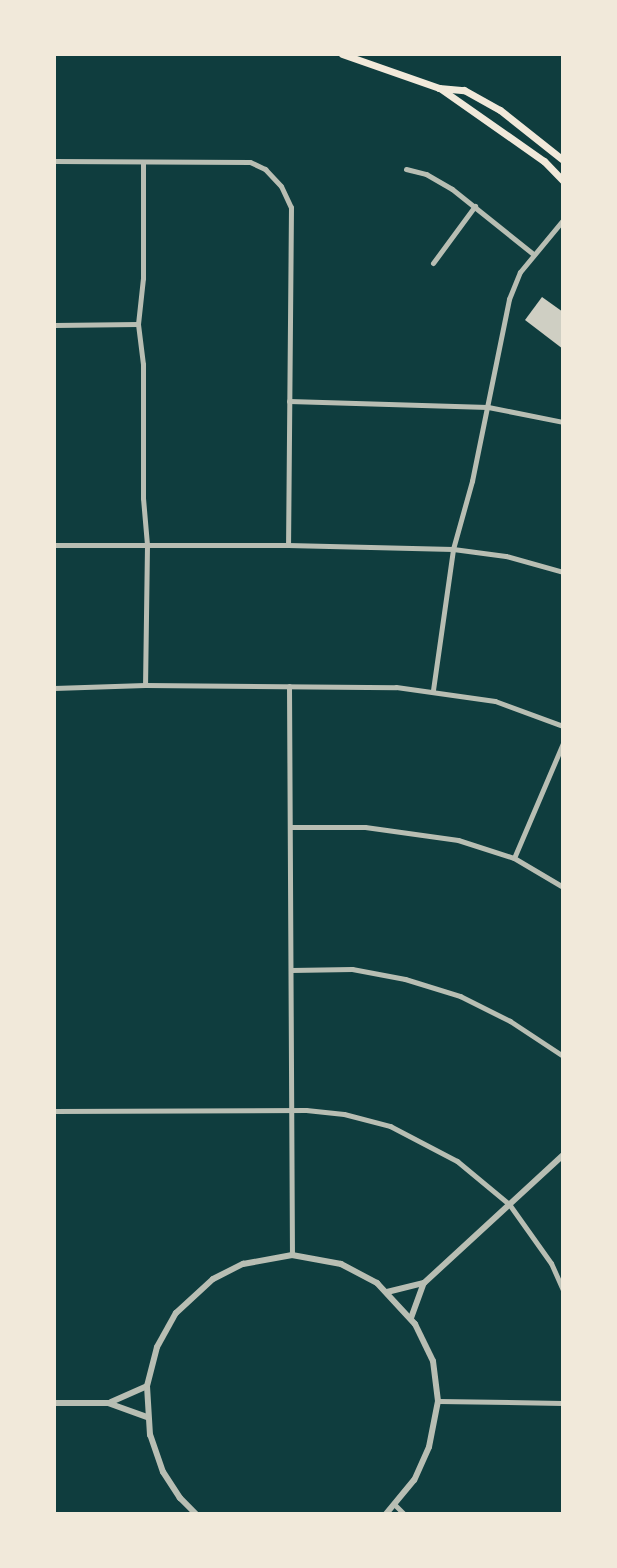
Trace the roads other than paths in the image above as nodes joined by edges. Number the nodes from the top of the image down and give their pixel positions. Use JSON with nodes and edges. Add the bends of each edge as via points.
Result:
{"nodes":[{"id":1,"x":342,"y":54,"type":"edge"},
{"id":2,"x":439,"y":88,"type":"junction"},
{"id":3,"x":563,"y":160,"type":"edge"},
{"id":4,"x":54,"y":161,"type":"edge"},
{"id":5,"x":143,"y":162,"type":"junction"},
{"id":6,"x":406,"y":169,"type":"dead end"},
{"id":7,"x":563,"y":181,"type":"edge"},
{"id":8,"x":476,"y":206,"type":"junction"},
{"id":9,"x":563,"y":220,"type":"edge"},
{"id":10,"x":533,"y":254,"type":"junction"},
{"id":11,"x":433,"y":263,"type":"dead end"},
{"id":12,"x":138,"y":324,"type":"junction"},
{"id":13,"x":54,"y":325,"type":"edge"},
{"id":14,"x":289,"y":401,"type":"junction"},
{"id":15,"x":488,"y":407,"type":"junction"},
{"id":16,"x":563,"y":422,"type":"edge"},
{"id":17,"x":54,"y":545,"type":"edge"},
{"id":18,"x":147,"y":545,"type":"junction"},
{"id":19,"x":288,"y":545,"type":"junction"},
{"id":20,"x":453,"y":549,"type":"junction"},
{"id":21,"x":563,"y":572,"type":"edge"},
{"id":22,"x":145,"y":685,"type":"junction"},
{"id":23,"x":289,"y":686,"type":"junction"},
{"id":24,"x":54,"y":688,"type":"edge"},
{"id":25,"x":433,"y":690,"type":"junction"},
{"id":26,"x":563,"y":726,"type":"edge"},
{"id":27,"x":563,"y":743,"type":"edge"},
{"id":28,"x":291,"y":827,"type":"junction"},
{"id":29,"x":514,"y":858,"type":"junction"},
{"id":30,"x":563,"y":887,"type":"edge"},
{"id":31,"x":291,"y":970,"type":"junction"},
{"id":32,"x":563,"y":1056,"type":"edge"},
{"id":33,"x":292,"y":1110,"type":"junction"},
{"id":34,"x":54,"y":1111,"type":"edge"},
{"id":35,"x":563,"y":1155,"type":"edge"},
{"id":36,"x":509,"y":1204,"type":"junction"},
{"id":37,"x":292,"y":1255,"type":"junction"},
{"id":38,"x":424,"y":1283,"type":"junction"},
{"id":39,"x":563,"y":1290,"type":"edge"},
{"id":40,"x":387,"y":1292,"type":"junction"},
{"id":41,"x":411,"y":1318,"type":"junction"},
{"id":42,"x":147,"y":1386,"type":"junction"},
{"id":43,"x":438,"y":1401,"type":"junction"},
{"id":44,"x":54,"y":1403,"type":"edge"},
{"id":45,"x":108,"y":1403,"type":"junction"},
{"id":46,"x":563,"y":1403,"type":"edge"},
{"id":47,"x":147,"y":1417,"type":"junction"},
{"id":48,"x":396,"y":1506,"type":"junction"},
{"id":49,"x":196,"y":1514,"type":"edge"},
{"id":50,"x":386,"y":1514,"type":"edge"},
{"id":51,"x":404,"y":1514,"type":"edge"}],
"edges":[{"from":1,"to":2,"type":"main road"},
{"from":2,"to":3,"type":"main road","via":[[464,90],[500,110]]},
{"from":2,"to":7,"type":"main road","via":[[544,161]]},
{"from":4,"to":5,"type":"street"},
{"from":5,"to":12,"type":"street"},
{"from":5,"to":14,"type":"street","via":[[250,162],[281,186],[291,207]]},
{"from":6,"to":8,"type":"street","via":[[438,180]]},
{"from":8,"to":10,"type":"street"},
{"from":8,"to":11,"type":"street"},
{"from":9,"to":10,"type":"street"},
{"from":10,"to":15,"type":"street","via":[[509,299]]},
{"from":12,"to":13,"type":"street"},
{"from":12,"to":18,"type":"street"},
{"from":14,"to":15,"type":"street"},
{"from":14,"to":19,"type":"street"},
{"from":15,"to":16,"type":"street"},
{"from":15,"to":20,"type":"street"},
{"from":17,"to":18,"type":"street"},
{"from":18,"to":19,"type":"street"},
{"from":18,"to":22,"type":"street"},
{"from":19,"to":20,"type":"street"},
{"from":20,"to":21,"type":"street"},
{"from":20,"to":25,"type":"street"},
{"from":22,"to":23,"type":"street"},
{"from":22,"to":24,"type":"street"},
{"from":23,"to":25,"type":"street"},
{"from":23,"to":28,"type":"street"},
{"from":25,"to":26,"type":"street","via":[[495,701]]},
{"from":27,"to":29,"type":"street"},
{"from":28,"to":29,"type":"street","via":[[396,829],[458,840]]},
{"from":28,"to":31,"type":"street"},
{"from":29,"to":30,"type":"street"},
{"from":31,"to":32,"type":"street","via":[[352,969],[432,987],[510,1021]]},
{"from":31,"to":33,"type":"street"},
{"from":33,"to":34,"type":"street"},
{"from":33,"to":36,"type":"street","via":[[352,1116],[412,1135],[457,1161]]},
{"from":33,"to":37,"type":"street"},
{"from":35,"to":36,"type":"street"},
{"from":36,"to":38,"type":"street"},
{"from":36,"to":39,"type":"street","via":[[551,1263]]},
{"from":37,"to":40,"type":"street","via":[[347,1266]]},
{"from":37,"to":42,"type":"street","via":[[243,1264],[187,1300],[157,1347]]},
{"from":38,"to":40,"type":"street"},
{"from":38,"to":41,"type":"street"},
{"from":40,"to":41,"type":"street"},
{"from":41,"to":43,"type":"street","via":[[433,1361]]},
{"from":42,"to":45,"type":"street"},
{"from":42,"to":47,"type":"street"},
{"from":43,"to":46,"type":"street"},
{"from":43,"to":48,"type":"street","via":[[423,1464]]},
{"from":44,"to":45,"type":"street"},
{"from":45,"to":47,"type":"street"},
{"from":47,"to":49,"type":"street","via":[[163,1472]]},
{"from":48,"to":50,"type":"street"},
{"from":48,"to":51,"type":"street"}]}
